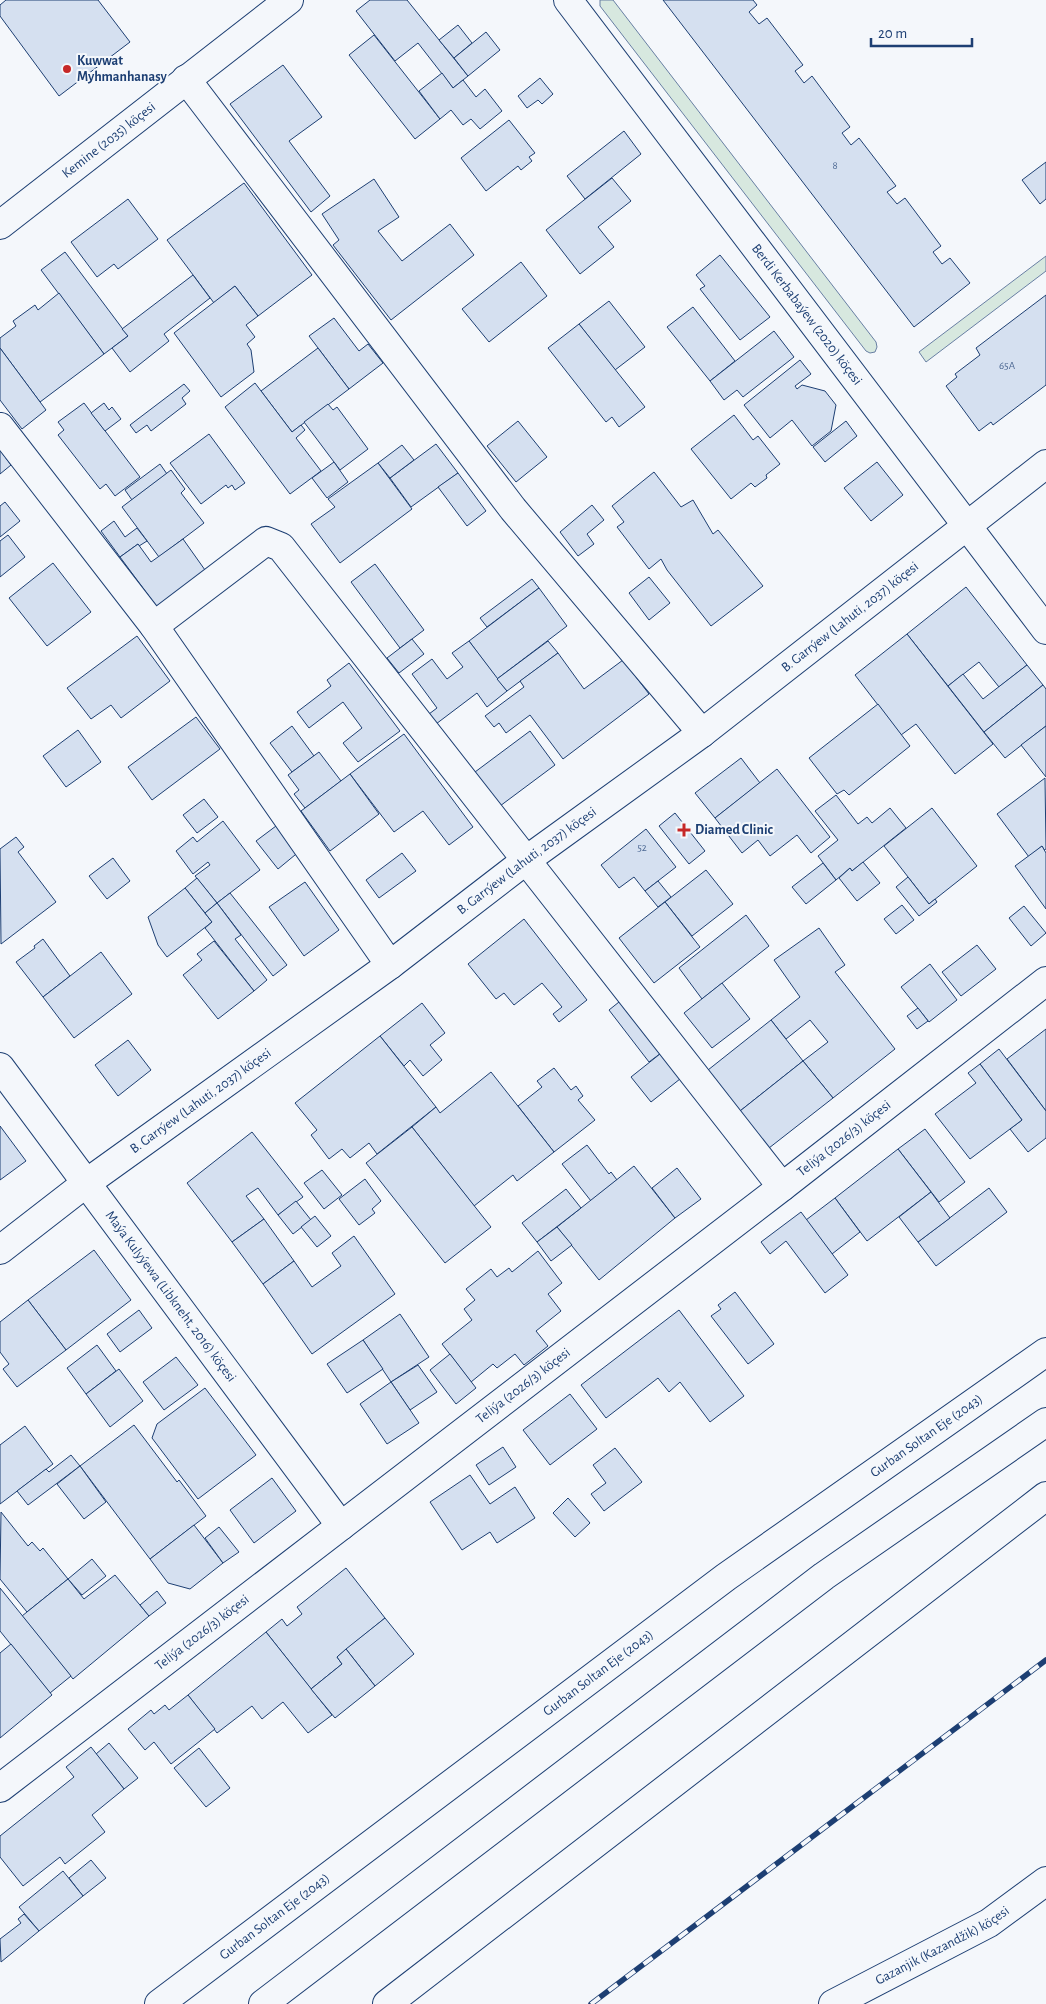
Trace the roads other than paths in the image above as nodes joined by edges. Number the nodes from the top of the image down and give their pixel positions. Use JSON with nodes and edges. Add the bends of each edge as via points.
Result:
{"nodes":[{"id":1,"x":289,"y":0,"type":"edge"},
{"id":2,"x":568,"y":0,"type":"edge"},
{"id":3,"x":186,"y":80,"type":"junction"},
{"id":4,"x":0,"y":225,"type":"edge"},
{"id":5,"x":0,"y":427,"type":"edge"},
{"id":6,"x":1046,"y":464,"type":"edge"},
{"id":7,"x":966,"y":525,"type":"junction"},
{"id":8,"x":154,"y":626,"type":"junction"},
{"id":9,"x":1046,"y":630,"type":"edge"},
{"id":10,"x":702,"y":733,"type":"junction"},
{"id":11,"x":525,"y":861,"type":"junction"},
{"id":12,"x":390,"y":966,"type":"junction"},
{"id":13,"x":1046,"y":981,"type":"edge"},
{"id":14,"x":0,"y":1068,"type":"edge"},
{"id":15,"x":85,"y":1184,"type":"junction"},
{"id":16,"x":782,"y":1187,"type":"junction"},
{"id":17,"x":0,"y":1250,"type":"edge"},
{"id":18,"x":1046,"y":1352,"type":"edge"},
{"id":19,"x":1046,"y":1422,"type":"edge"},
{"id":20,"x":1046,"y":1496,"type":"edge"},
{"id":21,"x":341,"y":1526,"type":"junction"},
{"id":22,"x":0,"y":1788,"type":"edge"},
{"id":23,"x":1046,"y":1881,"type":"edge"},
{"id":24,"x":159,"y":2004,"type":"edge"},
{"id":25,"x":263,"y":2004,"type":"edge"},
{"id":26,"x":388,"y":2004,"type":"edge"},
{"id":27,"x":832,"y":2004,"type":"edge"}],
"edges":[{"from":1,"to":3,"type":"main road","name":"Kemine (2035) köçesi"},
{"from":2,"to":7,"type":"main road","name":"Berdi Kerbabaýew (2020) köçesi"},
{"from":3,"to":4,"type":"main road","name":"Kemine (2035) köçesi"},
{"from":3,"to":10,"type":"main road","via":[[513,509]]},
{"from":5,"to":8,"type":"main road"},
{"from":6,"to":7,"type":"main road","name":"B. Garrýew (Lahuti, 2037) köçesi"},
{"from":7,"to":9,"type":"main road","name":"Berdi Kerbabaýew (2020) köçesi"},
{"from":7,"to":10,"type":"main road","name":"B. Garrýew (Lahuti, 2037) köçesi"},
{"from":8,"to":11,"type":"main road","via":[[266,541],[281,547]]},
{"from":8,"to":12,"type":"main road"},
{"from":10,"to":11,"type":"main road","name":"B. Garrýew (Lahuti, 2037) köçesi"},
{"from":11,"to":12,"type":"main road","name":"B. Garrýew (Lahuti, 2037) köçesi"},
{"from":11,"to":16,"type":"main road"},
{"from":12,"to":15,"type":"main road","name":"B. Garrýew (Lahuti, 2037) köçesi"},
{"from":13,"to":16,"type":"main road","name":"Teliýa (2026/3) köçesi"},
{"from":14,"to":15,"type":"main road","name":"Maýa Kulyýewa (Libkneht, 2016) köçesi"},
{"from":15,"to":17,"type":"main road","name":"B. Garrýew (Lahuti, 2037) köçesi"},
{"from":15,"to":21,"type":"main road","name":"Maýa Kulyýewa (Libkneht, 2016) köçesi"},
{"from":16,"to":21,"type":"main road","name":"Teliýa (2026/3) köçesi"},
{"from":18,"to":24,"type":"main road","name":"Gurban Soltan Eje (2043)","via":[[726,1577]]},
{"from":19,"to":25,"type":"main road","via":[[824,1576]]},
{"from":20,"to":26,"type":"main road"},
{"from":21,"to":22,"type":"main road","name":"Teliýa (2026/3) köçesi"},
{"from":23,"to":27,"type":"main road","name":"Gazanjik (Kazandžik) köçesi","via":[[989,1923]]}]}
